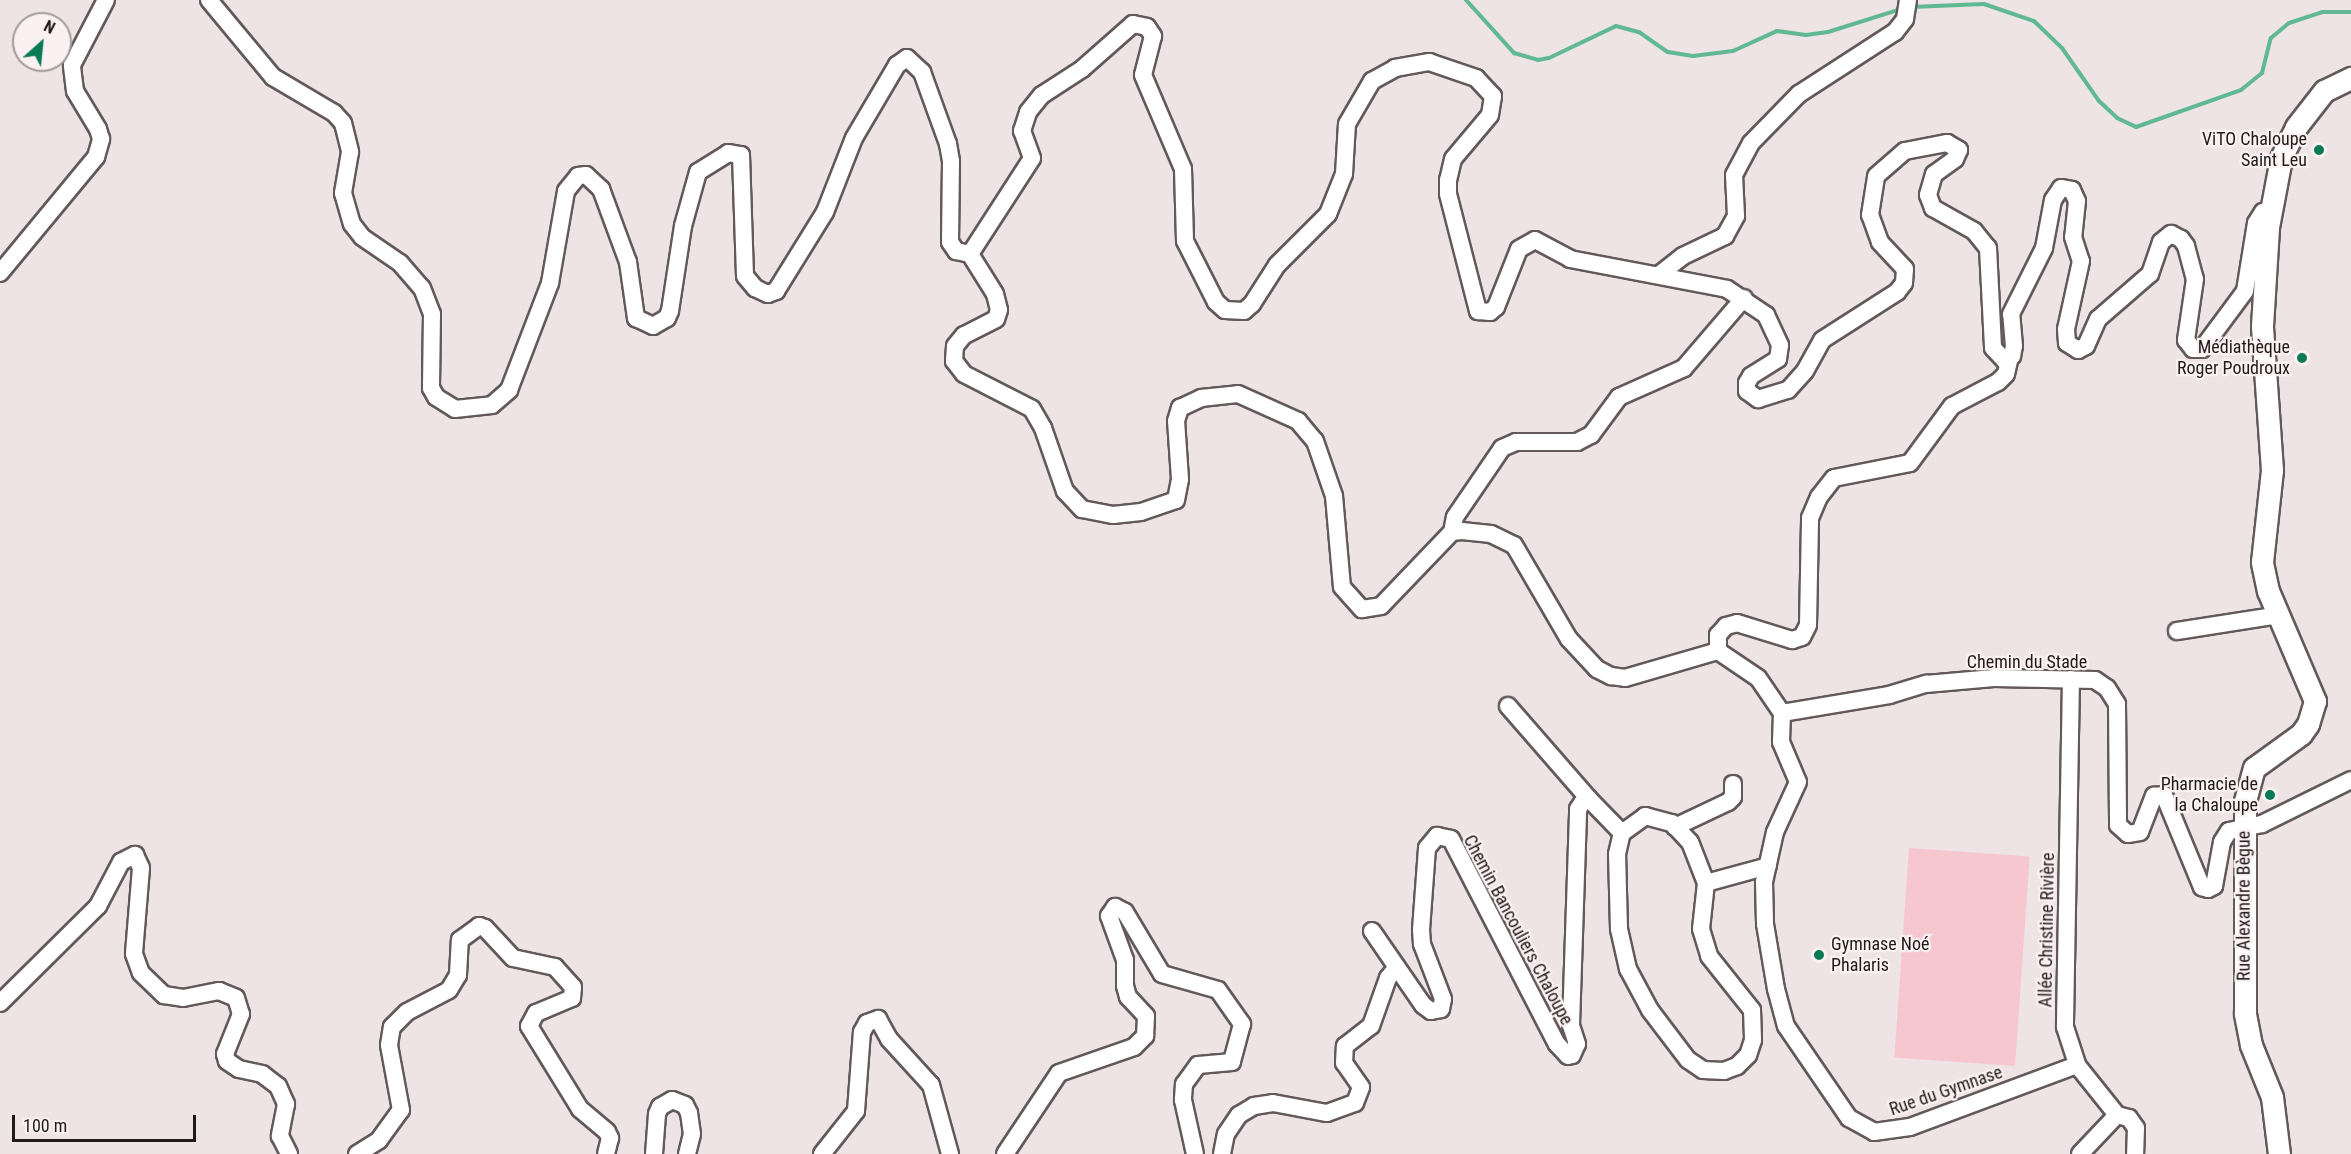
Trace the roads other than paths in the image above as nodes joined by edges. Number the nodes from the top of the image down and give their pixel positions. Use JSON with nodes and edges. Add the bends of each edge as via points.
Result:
{"nodes":[{"id":1,"x":106,"y":0,"type":"edge"},
{"id":2,"x":209,"y":0,"type":"edge"},
{"id":3,"x":1908,"y":1,"type":"edge"},
{"id":4,"x":2351,"y":78,"type":"edge"},
{"id":5,"x":2270,"y":211,"type":"junction"},
{"id":6,"x":970,"y":254,"type":"junction"},
{"id":7,"x":0,"y":273,"type":"edge"},
{"id":8,"x":1660,"y":274,"type":"junction"},
{"id":9,"x":1744,"y":298,"type":"junction"},
{"id":10,"x":2009,"y":361,"type":"junction"},
{"id":11,"x":1452,"y":532,"type":"junction"},
{"id":12,"x":2279,"y":615,"type":"junction"},
{"id":13,"x":2177,"y":631,"type":"dead end"},
{"id":14,"x":1718,"y":651,"type":"junction"},
{"id":15,"x":2071,"y":679,"type":"junction"},
{"id":16,"x":1508,"y":706,"type":"dead end"},
{"id":17,"x":1782,"y":712,"type":"junction"},
{"id":18,"x":2351,"y":780,"type":"edge"},
{"id":19,"x":1733,"y":784,"type":"dead end"},
{"id":20,"x":1588,"y":798,"type":"junction"},
{"id":21,"x":1675,"y":827,"type":"junction"},
{"id":22,"x":2244,"y":827,"type":"junction"},
{"id":23,"x":1622,"y":833,"type":"junction"},
{"id":24,"x":1768,"y":866,"type":"junction"},
{"id":25,"x":1707,"y":883,"type":"junction"},
{"id":26,"x":1372,"y":931,"type":"dead end"},
{"id":27,"x":1397,"y":967,"type":"junction"},
{"id":28,"x":0,"y":1003,"type":"edge"},
{"id":29,"x":2077,"y":1065,"type":"junction"},
{"id":30,"x":2117,"y":1115,"type":"junction"},
{"id":31,"x":289,"y":1154,"type":"edge"},
{"id":32,"x":357,"y":1154,"type":"edge"},
{"id":33,"x":606,"y":1154,"type":"edge"},
{"id":34,"x":654,"y":1154,"type":"edge"},
{"id":35,"x":687,"y":1154,"type":"edge"},
{"id":36,"x":822,"y":1154,"type":"edge"},
{"id":37,"x":950,"y":1154,"type":"edge"},
{"id":38,"x":1005,"y":1154,"type":"edge"},
{"id":39,"x":1195,"y":1154,"type":"edge"},
{"id":40,"x":1222,"y":1154,"type":"edge"},
{"id":41,"x":2080,"y":1154,"type":"edge"},
{"id":42,"x":2135,"y":1154,"type":"edge"},
{"id":43,"x":2279,"y":1154,"type":"edge"}],
"edges":[{"from":1,"to":7,"type":"street","via":[[72,65],[75,91],[98,129],[96,157]]},
{"from":2,"to":6,"type":"street","via":[[273,76],[344,123],[350,152],[343,193],[352,224],[362,237],[399,263],[425,293],[432,314],[431,388],[444,405],[455,409],[492,405],[510,390],[550,283],[571,182],[586,175],[601,189],[628,262],[636,318],[653,327],[667,318],[670,311],[683,226],[698,172],[728,153],[741,155],[745,276],[755,288],[768,294],[779,286],[825,212],[846,153],[901,59],[912,60],[922,72],[948,144],[951,161],[947,232],[956,251]]},
{"from":3,"to":8,"type":"street","via":[[1905,19],[1895,32],[1785,106],[1737,165],[1733,226],[1725,236],[1683,256]]},
{"from":4,"to":5,"type":"main road","name":"Rue Alexandre Bègue","via":[[2324,91],[2296,127],[2281,158]]},
{"from":5,"to":10,"type":"street","via":[[2264,212],[2256,223],[2245,291],[2202,349],[2193,349],[2186,340],[2195,279],[2186,246],[2181,238],[2171,234],[2161,242],[2150,274],[2098,319],[2086,346],[2078,350],[2067,343],[2066,329],[2081,261],[2073,237],[2077,201],[2072,190],[2061,188],[2053,200],[2044,248],[2012,314],[2014,346]]},
{"from":5,"to":12,"type":"main road","name":"Rue Alexandre Bègue","via":[[2262,326],[2272,470],[2262,562],[2268,591]]},
{"from":6,"to":8,"type":"street","via":[[1032,158],[1022,131],[1028,112],[1042,95],[1082,69],[1133,24],[1147,27],[1153,36],[1143,75],[1183,169],[1185,241],[1216,302],[1225,310],[1244,311],[1252,304],[1277,265],[1321,223],[1340,188],[1345,133],[1364,91],[1383,74],[1415,62],[1429,62],[1476,78],[1492,96],[1490,115],[1453,159],[1448,180],[1470,291],[1478,311],[1490,312],[1496,307],[1519,249],[1535,240],[1570,259]]},
{"from":6,"to":11,"type":"street","via":[[995,294],[999,310],[996,319],[964,335],[955,346],[954,362],[964,374],[1032,409],[1065,491],[1082,509],[1113,515],[1141,512],[1176,500],[1180,479],[1176,421],[1180,408],[1201,398],[1238,394],[1298,421],[1314,441],[1334,496],[1342,587],[1362,609],[1381,606]]},
{"from":8,"to":9,"type":"street","via":[[1728,289]]},
{"from":9,"to":10,"type":"street","via":[[1766,315],[1780,345],[1778,359],[1751,376],[1748,383],[1751,396],[1767,398],[1788,390],[1798,380],[1822,340],[1897,292],[1904,282],[1905,269],[1880,242],[1870,215],[1876,176],[1905,151],[1947,143],[1956,146],[1958,156],[1934,174],[1928,195],[1933,208],[1974,231],[1988,248],[1993,348],[1999,358]]},
{"from":9,"to":11,"type":"street","via":[[1684,368],[1619,397],[1591,435],[1577,442],[1516,442],[1502,448],[1455,517]]},
{"from":10,"to":14,"type":"street","via":[[2006,374],[1998,382],[1952,406],[1910,463],[1834,478],[1810,518],[1808,625],[1802,637],[1792,640],[1737,623],[1726,626],[1718,635]]},
{"from":11,"to":14,"type":"street","via":[[1491,534],[1514,545],[1569,639],[1597,669],[1611,676],[1625,678]]},
{"from":12,"to":13,"type":"street"},
{"from":12,"to":22,"type":"main road","name":"Rue Alexandre Bègue","via":[[2315,701],[2301,734],[2254,768],[2245,801]]},
{"from":14,"to":17,"type":"street","via":[[1758,678]]},
{"from":15,"to":17,"type":"street","name":"Chemin du Stade","via":[[1994,678],[1926,684],[1889,695]]},
{"from":15,"to":22,"type":"street","name":"Chemin du Stade","via":[[2102,684],[2116,704],[2117,817],[2122,831],[2140,832],[2154,796],[2164,795],[2202,887],[2208,889],[2214,886],[2225,835]]},
{"from":15,"to":29,"type":"street","name":"Allée Christine Rivière","via":[[2065,1027]]},
{"from":16,"to":20,"type":"street"},
{"from":17,"to":24,"type":"street","via":[[1781,742],[1798,782],[1780,818]]},
{"from":18,"to":22,"type":"street","via":[[2262,824]]},
{"from":19,"to":21,"type":"street","via":[[1733,796],[1728,802]]},
{"from":20,"to":23,"type":"street"},
{"from":20,"to":27,"type":"street","name":"Chemin Bancouliers Chaloupe","via":[[1578,809],[1571,1025],[1577,1044],[1572,1054],[1568,1056],[1557,1044],[1460,856],[1444,836],[1430,840],[1427,848],[1421,930],[1422,944],[1443,999],[1441,1009],[1431,1011],[1424,1005]]},
{"from":21,"to":23,"type":"street","via":[[1660,817],[1645,816]]},
{"from":21,"to":25,"type":"street","via":[[1690,842]]},
{"from":22,"to":43,"type":"main road","name":"Rue Alexandre Bègue","via":[[2245,1013],[2251,1046],[2272,1097]]},
{"from":23,"to":25,"type":"street","via":[[1617,854],[1619,929],[1628,969],[1650,1010],[1688,1060],[1703,1070],[1724,1071],[1737,1066],[1748,1055],[1754,1024],[1752,1010],[1709,956],[1701,929]]},
{"from":24,"to":25,"type":"street"},
{"from":24,"to":29,"type":"street","name":"Rue du Gymnase","via":[[1764,882],[1766,924],[1786,1026],[1850,1118],[1862,1127],[1874,1132],[1910,1127]]},
{"from":26,"to":27,"type":"street"},
{"from":27,"to":40,"type":"street","via":[[1388,978],[1371,1026],[1345,1046],[1344,1063],[1361,1087],[1355,1103],[1327,1113],[1273,1104],[1254,1106],[1239,1115],[1226,1134]]},
{"from":28,"to":31,"type":"street","via":[[98,906],[121,862],[135,855],[141,868],[134,954],[141,973],[164,995],[183,998],[219,991],[236,998],[241,1014],[225,1053],[227,1061],[239,1070],[262,1074],[278,1086],[286,1104],[280,1136]]},
{"from":29,"to":30,"type":"street","name":"Allée Christine Rivière"},
{"from":30,"to":41,"type":"street"},
{"from":30,"to":42,"type":"street","name":"Allée Christine Rivière","via":[[2129,1118],[2136,1128]]},
{"from":32,"to":33,"type":"street","via":[[380,1140],[401,1110],[388,1045],[392,1027],[407,1012],[449,990],[458,975],[460,940],[479,926],[513,958],[555,967],[573,987],[572,998],[536,1013],[529,1026],[580,1109],[607,1132],[610,1138]]},
{"from":34,"to":35,"type":"street","via":[[657,1114],[660,1107],[672,1100],[685,1106],[689,1113],[692,1134]]},
{"from":36,"to":37,"type":"street","via":[[856,1111],[862,1032],[875,1019],[881,1020],[889,1039],[931,1085]]},
{"from":38,"to":39,"type":"street","via":[[1059,1072],[1134,1047],[1145,1036],[1146,1016],[1128,997],[1125,986],[1125,960],[1109,916],[1115,907],[1125,912],[1162,974],[1218,990],[1242,1024],[1232,1062],[1198,1065],[1184,1084],[1183,1100]]}]}
